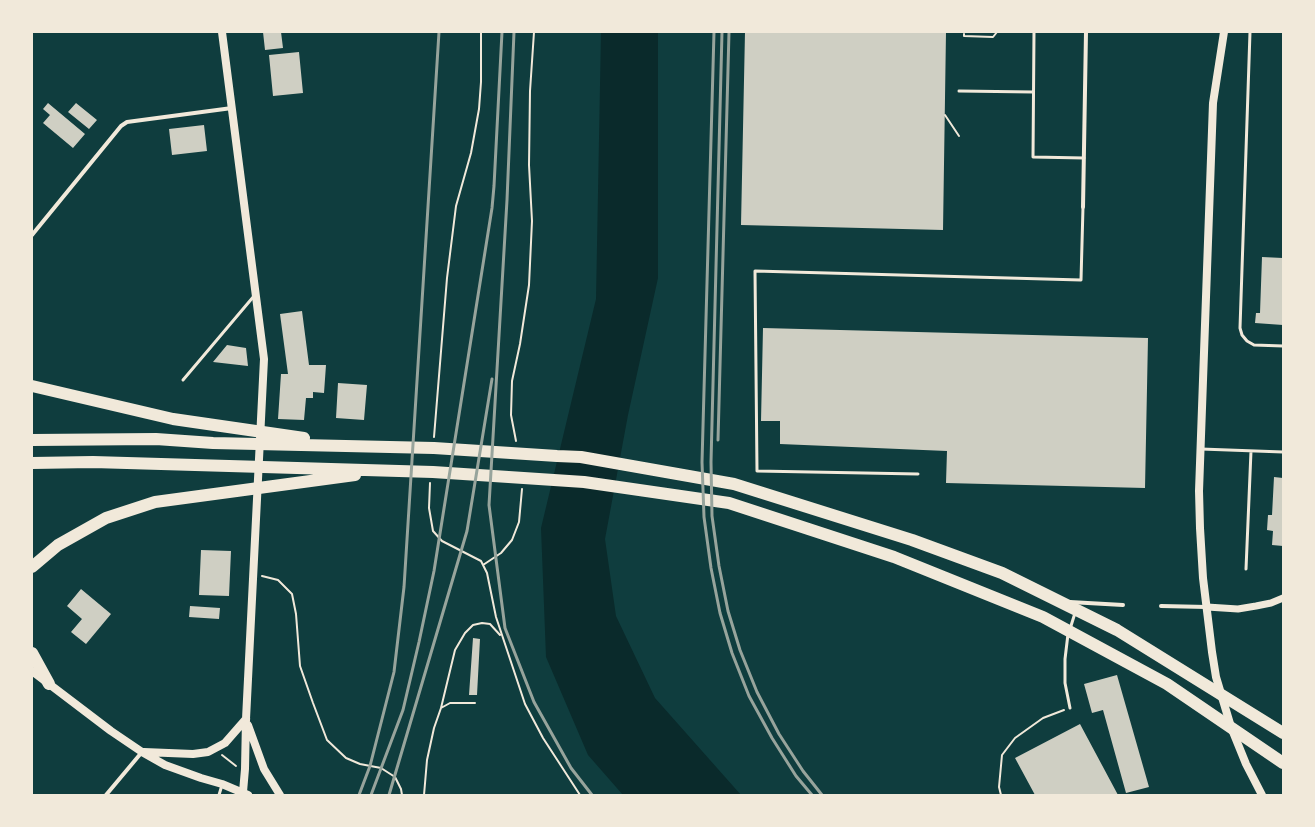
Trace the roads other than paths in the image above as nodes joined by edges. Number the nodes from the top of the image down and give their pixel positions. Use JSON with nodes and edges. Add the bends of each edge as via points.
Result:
{"nodes":[{"id":1,"x":222,"y":32,"type":"edge"},
{"id":2,"x":1034,"y":32,"type":"edge"},
{"id":3,"x":1086,"y":32,"type":"edge"},
{"id":4,"x":1224,"y":32,"type":"edge"},
{"id":5,"x":1250,"y":32,"type":"edge"},
{"id":6,"x":959,"y":91,"type":"dead end"},
{"id":7,"x":1033,"y":92,"type":"junction"},
{"id":8,"x":232,"y":108,"type":"junction"},
{"id":9,"x":1084,"y":158,"type":"junction"},
{"id":10,"x":1083,"y":207,"type":"joint"},
{"id":11,"x":32,"y":235,"type":"edge"},
{"id":12,"x":256,"y":294,"type":"junction"},
{"id":13,"x":1283,"y":346,"type":"edge"},
{"id":14,"x":183,"y":380,"type":"dead end"},
{"id":15,"x":32,"y":386,"type":"edge"},
{"id":16,"x":32,"y":440,"type":"edge"},
{"id":17,"x":358,"y":446,"type":"junction"},
{"id":18,"x":1200,"y":448,"type":"junction"},
{"id":19,"x":1251,"y":451,"type":"junction"},
{"id":20,"x":1283,"y":452,"type":"edge"},
{"id":21,"x":32,"y":463,"type":"edge"},
{"id":22,"x":393,"y":471,"type":"junction"},
{"id":23,"x":918,"y":474,"type":"dead end"},
{"id":24,"x":32,"y":567,"type":"edge"},
{"id":25,"x":1246,"y":569,"type":"dead end"},
{"id":26,"x":1015,"y":585,"type":"dead end"},
{"id":27,"x":1283,"y":598,"type":"edge"},
{"id":28,"x":1078,"y":603,"type":"junction"},
{"id":29,"x":1123,"y":605,"type":"dead end"},
{"id":30,"x":1162,"y":606,"type":"dead end"},
{"id":31,"x":1207,"y":607,"type":"junction"},
{"id":32,"x":32,"y":653,"type":"edge"},
{"id":33,"x":32,"y":671,"type":"edge"},
{"id":34,"x":49,"y":684,"type":"junction"},
{"id":35,"x":1070,"y":708,"type":"road end"},
{"id":36,"x":246,"y":719,"type":"junction"},
{"id":37,"x":1283,"y":733,"type":"edge"},
{"id":38,"x":142,"y":752,"type":"junction"},
{"id":39,"x":1281,"y":762,"type":"edge"},
{"id":40,"x":222,"y":784,"type":"junction"},
{"id":41,"x":245,"y":793,"type":"edge"},
{"id":42,"x":106,"y":795,"type":"edge"},
{"id":43,"x":219,"y":795,"type":"edge"},
{"id":44,"x":280,"y":795,"type":"edge"},
{"id":45,"x":1262,"y":795,"type":"edge"}],
"edges":[{"from":1,"to":8,"type":"main road"},
{"from":2,"to":7,"type":"lane"},
{"from":3,"to":9,"type":"street"},
{"from":4,"to":18,"type":"main road","via":[[1213,103]]},
{"from":5,"to":13,"type":"lane","via":[[1240,328],[1242,335],[1254,345]]},
{"from":6,"to":7,"type":"lane"},
{"from":7,"to":9,"type":"lane","via":[[1032,157]]},
{"from":8,"to":11,"type":"street","via":[[127,122],[121,126]]},
{"from":8,"to":12,"type":"main road"},
{"from":9,"to":10,"type":"street"},
{"from":10,"to":23,"type":"lane","via":[[1082,280],[755,271],[757,471]]},
{"from":12,"to":14,"type":"lane"},
{"from":12,"to":36,"type":"main road","via":[[264,359]]},
{"from":15,"to":17,"type":"highway","via":[[173,419]]},
{"from":16,"to":17,"type":"highway","via":[[156,439],[213,443]]},
{"from":17,"to":37,"type":"highway","via":[[581,457],[734,484],[912,540],[1002,573],[1117,630]]},
{"from":18,"to":19,"type":"lane"},
{"from":18,"to":31,"type":"main road","via":[[1200,528]]},
{"from":19,"to":20,"type":"lane"},
{"from":19,"to":25,"type":"lane"},
{"from":21,"to":22,"type":"highway","via":[[93,462]]},
{"from":22,"to":24,"type":"highway","via":[[155,502],[106,518],[58,545]]},
{"from":22,"to":39,"type":"highway","via":[[584,482],[729,503],[894,557],[1043,617],[1167,684]]},
{"from":26,"to":28,"type":"street","via":[[1040,595]]},
{"from":27,"to":31,"type":"street","via":[[1271,603],[1238,609]]},
{"from":28,"to":29,"type":"street"},
{"from":28,"to":35,"type":"lane","via":[[1067,636],[1065,659],[1065,683]]},
{"from":30,"to":31,"type":"street"},
{"from":31,"to":45,"type":"main road","via":[[1216,677],[1231,727]]},
{"from":32,"to":34,"type":"highway"},
{"from":33,"to":34,"type":"main road"},
{"from":34,"to":38,"type":"main road"},
{"from":36,"to":38,"type":"main road","via":[[225,743],[208,752]]},
{"from":36,"to":41,"type":"main road"},
{"from":36,"to":44,"type":"main road","via":[[264,769]]},
{"from":38,"to":40,"type":"main road","via":[[165,765]]},
{"from":38,"to":42,"type":"street"},
{"from":40,"to":41,"type":"main road"},
{"from":40,"to":43,"type":"lane"}]}
